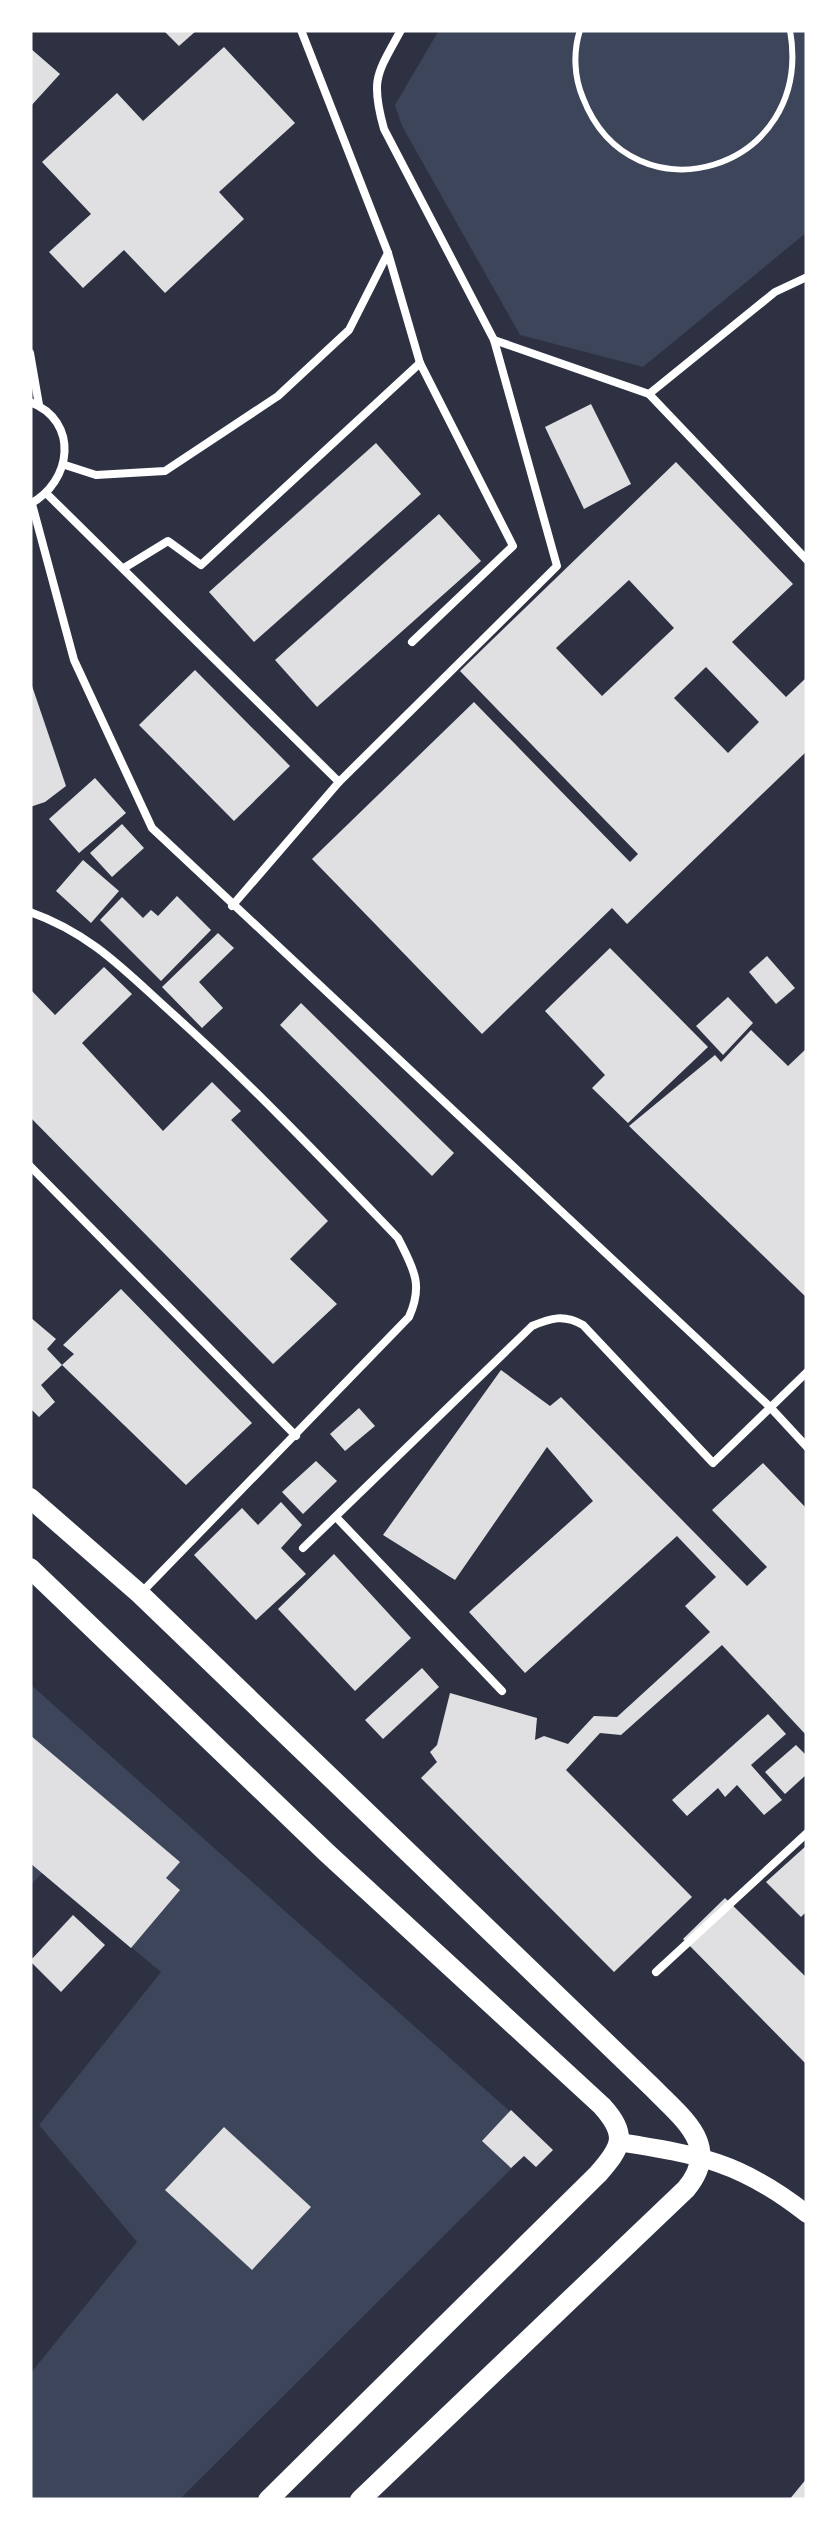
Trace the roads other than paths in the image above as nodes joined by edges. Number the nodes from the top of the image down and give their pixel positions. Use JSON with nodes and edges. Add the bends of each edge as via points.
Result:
{"nodes":[{"id":1,"x":301,"y":30,"type":"edge"},
{"id":2,"x":400,"y":30,"type":"edge"},
{"id":3,"x":388,"y":253,"type":"junction"},
{"id":4,"x":807,"y":276,"type":"edge"},
{"id":5,"x":494,"y":340,"type":"junction"},
{"id":6,"x":30,"y":353,"type":"edge"},
{"id":7,"x":420,"y":363,"type":"junction"},
{"id":8,"x":649,"y":394,"type":"junction"},
{"id":9,"x":34,"y":403,"type":"edge"},
{"id":10,"x":65,"y":465,"type":"junction"},
{"id":11,"x":47,"y":494,"type":"junction"},
{"id":12,"x":31,"y":504,"type":"edge"},
{"id":13,"x":807,"y":560,"type":"edge"},
{"id":14,"x":124,"y":568,"type":"junction"},
{"id":15,"x":412,"y":642,"type":"dead end"},
{"id":16,"x":339,"y":782,"type":"junction"},
{"id":17,"x":232,"y":906,"type":"junction"},
{"id":18,"x":30,"y":912,"type":"edge"},
{"id":19,"x":30,"y":1166,"type":"edge"},
{"id":20,"x":807,"y":1372,"type":"edge"},
{"id":21,"x":770,"y":1407,"type":"junction"},
{"id":22,"x":296,"y":1436,"type":"junction"},
{"id":23,"x":807,"y":1446,"type":"edge"},
{"id":24,"x":30,"y":1498,"type":"edge"},
{"id":25,"x":336,"y":1517,"type":"junction"},
{"id":26,"x":303,"y":1548,"type":"dead end"},
{"id":27,"x":30,"y":1568,"type":"edge"},
{"id":28,"x":140,"y":1594,"type":"junction"},
{"id":29,"x":502,"y":1690,"type":"dead end"},
{"id":30,"x":807,"y":1833,"type":"edge"},
{"id":31,"x":656,"y":1972,"type":"dead end"},
{"id":32,"x":620,"y":2142,"type":"junction"},
{"id":33,"x":701,"y":2156,"type":"junction"},
{"id":34,"x":807,"y":2214,"type":"edge"},
{"id":35,"x":268,"y":2500,"type":"edge"},
{"id":36,"x":360,"y":2500,"type":"edge"}],
"edges":[{"from":1,"to":3,"type":"lane"},
{"from":2,"to":5,"type":"lane","via":[[376,75],[384,129]]},
{"from":3,"to":7,"type":"lane"},
{"from":3,"to":10,"type":"lane","via":[[348,330],[278,396],[165,471],[96,474]]},
{"from":4,"to":8,"type":"lane","via":[[775,292]]},
{"from":5,"to":8,"type":"lane"},
{"from":5,"to":16,"type":"lane","via":[[557,566]]},
{"from":6,"to":9,"type":"lane"},
{"from":7,"to":14,"type":"lane","via":[[201,566],[168,542]]},
{"from":7,"to":15,"type":"lane","via":[[512,546]]},
{"from":8,"to":13,"type":"lane"},
{"from":9,"to":10,"type":"lane","via":[[62,431]]},
{"from":10,"to":11,"type":"lane"},
{"from":11,"to":12,"type":"lane"},
{"from":11,"to":14,"type":"lane"},
{"from":12,"to":17,"type":"lane","via":[[74,660],[152,828]]},
{"from":14,"to":16,"type":"lane"},
{"from":16,"to":17,"type":"lane"},
{"from":17,"to":21,"type":"lane"},
{"from":18,"to":22,"type":"lane","via":[[65,924],[102,951],[211,1048],[398,1238],[418,1295],[409,1316]]},
{"from":19,"to":22,"type":"lane"},
{"from":20,"to":21,"type":"lane"},
{"from":21,"to":23,"type":"lane"},
{"from":21,"to":25,"type":"lane","via":[[713,1463],[583,1324],[560,1317],[532,1326]]},
{"from":22,"to":28,"type":"lane"},
{"from":24,"to":28,"type":"main road"},
{"from":25,"to":26,"type":"lane"},
{"from":25,"to":29,"type":"lane"},
{"from":27,"to":32,"type":"main road","via":[[602,2106],[617,2124]]},
{"from":28,"to":33,"type":"main road","via":[[664,2100],[694,2132]]},
{"from":30,"to":31,"type":"lane"},
{"from":32,"to":33,"type":"street"},
{"from":32,"to":35,"type":"main road","via":[[598,2174]]},
{"from":33,"to":34,"type":"street","via":[[738,2169]]},
{"from":33,"to":36,"type":"main road","via":[[686,2189]]}]}
